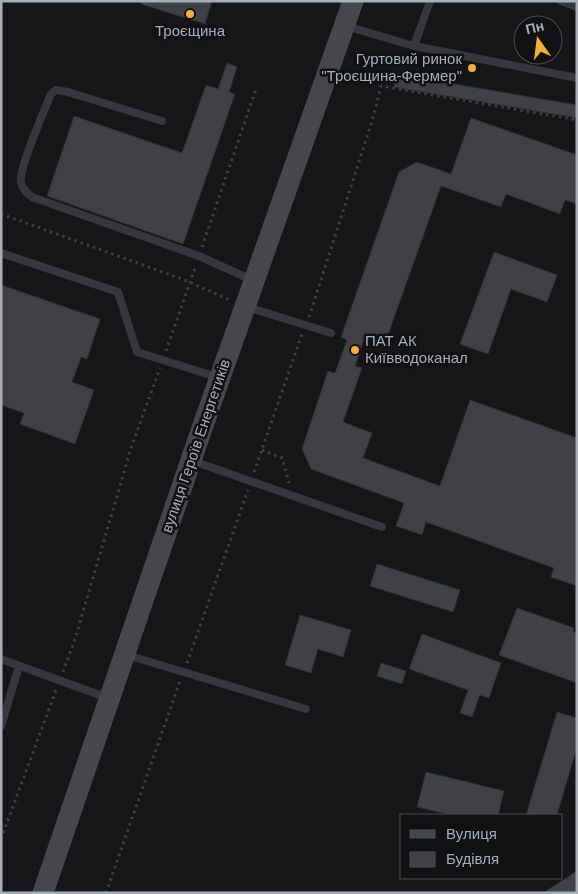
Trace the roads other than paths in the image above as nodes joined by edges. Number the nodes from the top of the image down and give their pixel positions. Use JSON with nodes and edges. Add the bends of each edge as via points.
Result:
{"nodes":[{"id":1,"x":353,"y":1,"type":"edge"},
{"id":2,"x":430,"y":1,"type":"edge"},
{"id":3,"x":561,"y":1,"type":"edge"},
{"id":4,"x":577,"y":6,"type":"edge"},
{"id":5,"x":344,"y":25,"type":"junction"},
{"id":6,"x":414,"y":46,"type":"junction"},
{"id":7,"x":577,"y":78,"type":"edge"},
{"id":8,"x":162,"y":121,"type":"dead end"},
{"id":9,"x":1,"y":253,"type":"edge"},
{"id":10,"x":254,"y":281,"type":"junction"},
{"id":11,"x":245,"y":306,"type":"junction"},
{"id":12,"x":330,"y":334,"type":"dead end"},
{"id":13,"x":220,"y":378,"type":"junction"},
{"id":14,"x":191,"y":461,"type":"junction"},
{"id":15,"x":382,"y":527,"type":"dead end"},
{"id":16,"x":125,"y":654,"type":"junction"},
{"id":17,"x":1,"y":659,"type":"edge"},
{"id":18,"x":19,"y":666,"type":"junction"},
{"id":19,"x":110,"y":699,"type":"junction"},
{"id":20,"x":306,"y":709,"type":"dead end"},
{"id":21,"x":1,"y":726,"type":"edge"},
{"id":22,"x":43,"y":893,"type":"edge"}],
"edges":[{"from":1,"to":5,"type":"street","name":"вулиця Героїв Енергетиків"},
{"from":2,"to":6,"type":"lane"},
{"from":3,"to":4,"type":"lane"},
{"from":5,"to":6,"type":"lane"},
{"from":5,"to":10,"type":"street","name":"вулиця Героїв Енергетиків"},
{"from":6,"to":7,"type":"lane"},
{"from":8,"to":10,"type":"lane","via":[[56,90],[51,94],[20,182],[32,197],[199,256]]},
{"from":9,"to":13,"type":"lane","via":[[118,292],[137,352]]},
{"from":10,"to":11,"type":"street","name":"вулиця Героїв Енергетиків"},
{"from":11,"to":12,"type":"lane"},
{"from":11,"to":13,"type":"street","name":"вулиця Героїв Енергетиків"},
{"from":13,"to":14,"type":"street","name":"вулиця Героїв Енергетиків"},
{"from":14,"to":15,"type":"lane"},
{"from":14,"to":16,"type":"street","name":"вулиця Героїв Енергетиків"},
{"from":16,"to":19,"type":"street","name":"вулиця Героїв Енергетиків"},
{"from":16,"to":20,"type":"lane"},
{"from":17,"to":18,"type":"lane"},
{"from":18,"to":19,"type":"lane"},
{"from":18,"to":21,"type":"lane"},
{"from":19,"to":22,"type":"street","name":"вулиця Героїв Енергетиків"}]}
